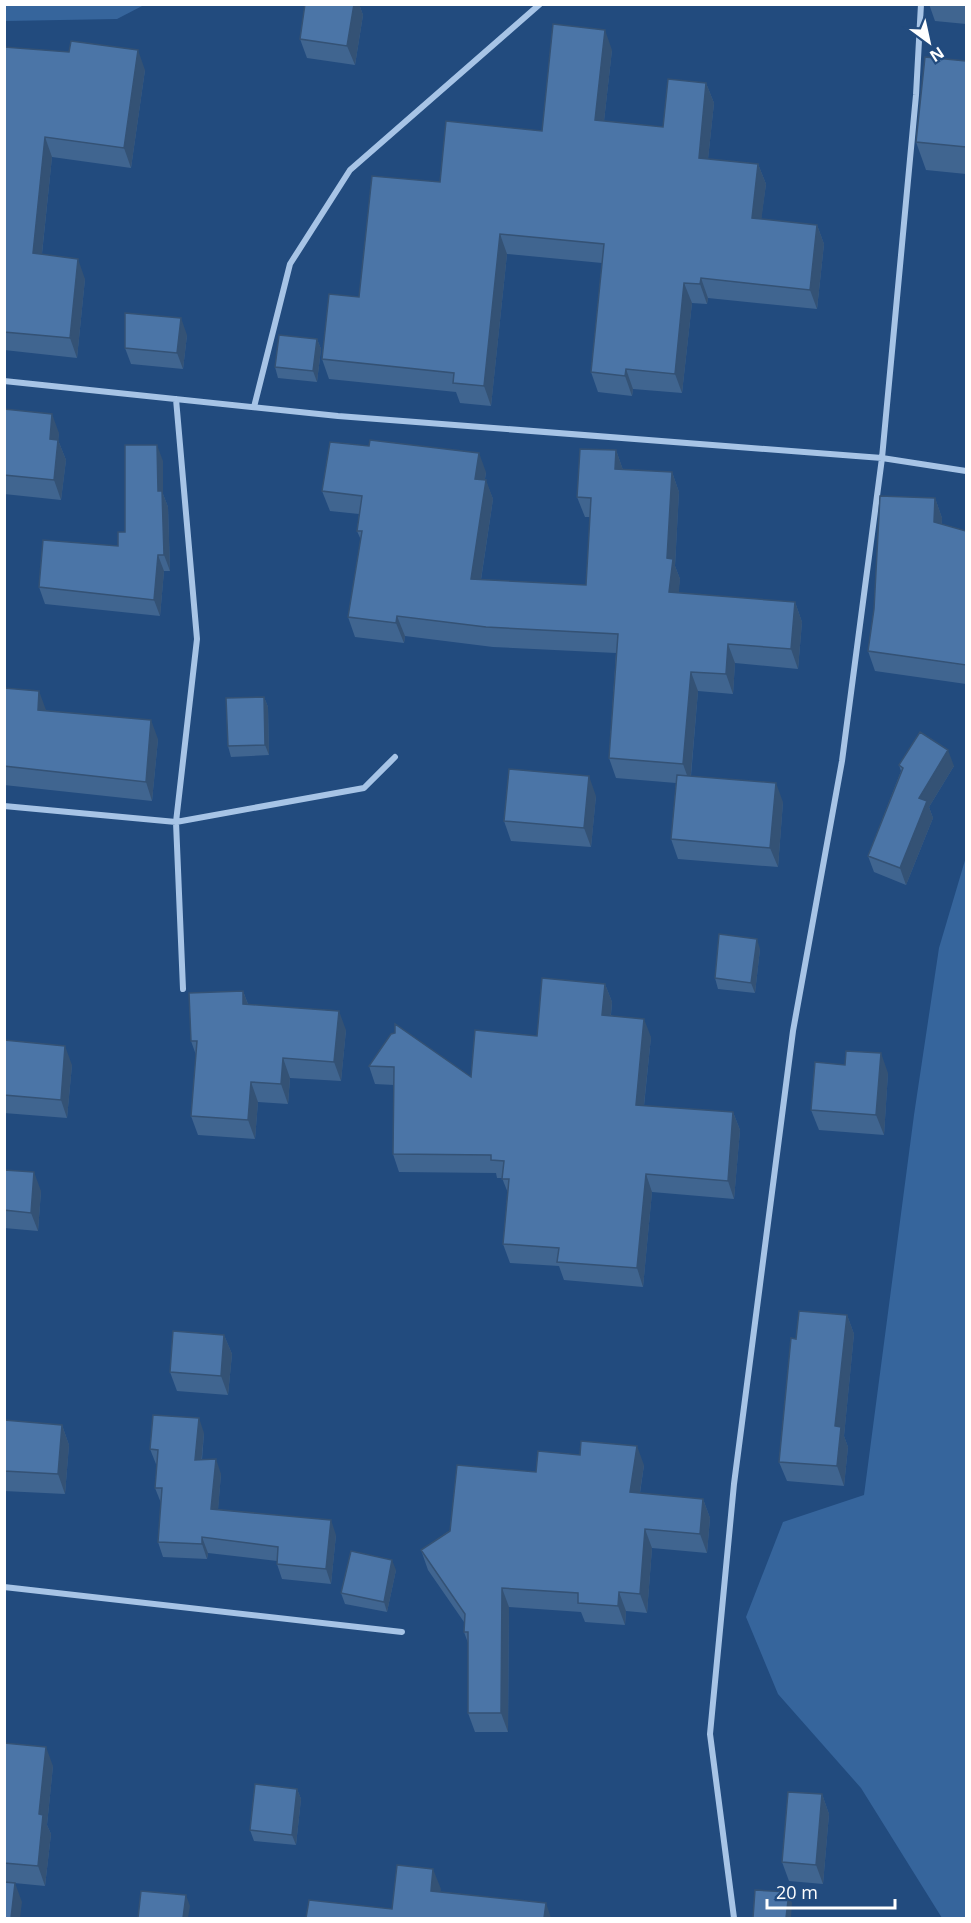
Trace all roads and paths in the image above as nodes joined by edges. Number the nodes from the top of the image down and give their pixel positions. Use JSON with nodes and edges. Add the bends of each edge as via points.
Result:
{"nodes":[{"id":1,"x":540,"y":4,"type":"edge"},
{"id":2,"x":921,"y":4,"type":"edge"},
{"id":3,"x":4,"y":381,"type":"edge"},
{"id":4,"x":177,"y":399,"type":"junction"},
{"id":5,"x":254,"y":407,"type":"junction"},
{"id":6,"x":882,"y":458,"type":"junction"},
{"id":7,"x":966,"y":471,"type":"edge"},
{"id":8,"x":395,"y":757,"type":"dead end"},
{"id":9,"x":4,"y":806,"type":"edge"},
{"id":10,"x":176,"y":822,"type":"junction"},
{"id":11,"x":183,"y":989,"type":"dead end"},
{"id":12,"x":4,"y":1587,"type":"edge"},
{"id":13,"x":402,"y":1632,"type":"dead end"},
{"id":14,"x":734,"y":1918,"type":"edge"}],
"edges":[{"from":1,"to":5,"type":"street","via":[[350,170],[290,264]]},
{"from":2,"to":6,"type":"street"},
{"from":3,"to":4,"type":"street"},
{"from":4,"to":5,"type":"street"},
{"from":4,"to":10,"type":"street","via":[[197,639]]},
{"from":5,"to":6,"type":"street"},
{"from":6,"to":7,"type":"street"},
{"from":6,"to":14,"type":"street","via":[[842,761],[793,1031],[734,1484],[710,1734]]},
{"from":8,"to":10,"type":"street","via":[[364,789]]},
{"from":9,"to":10,"type":"street"},
{"from":10,"to":11,"type":"street"},
{"from":12,"to":13,"type":"street"}]}
